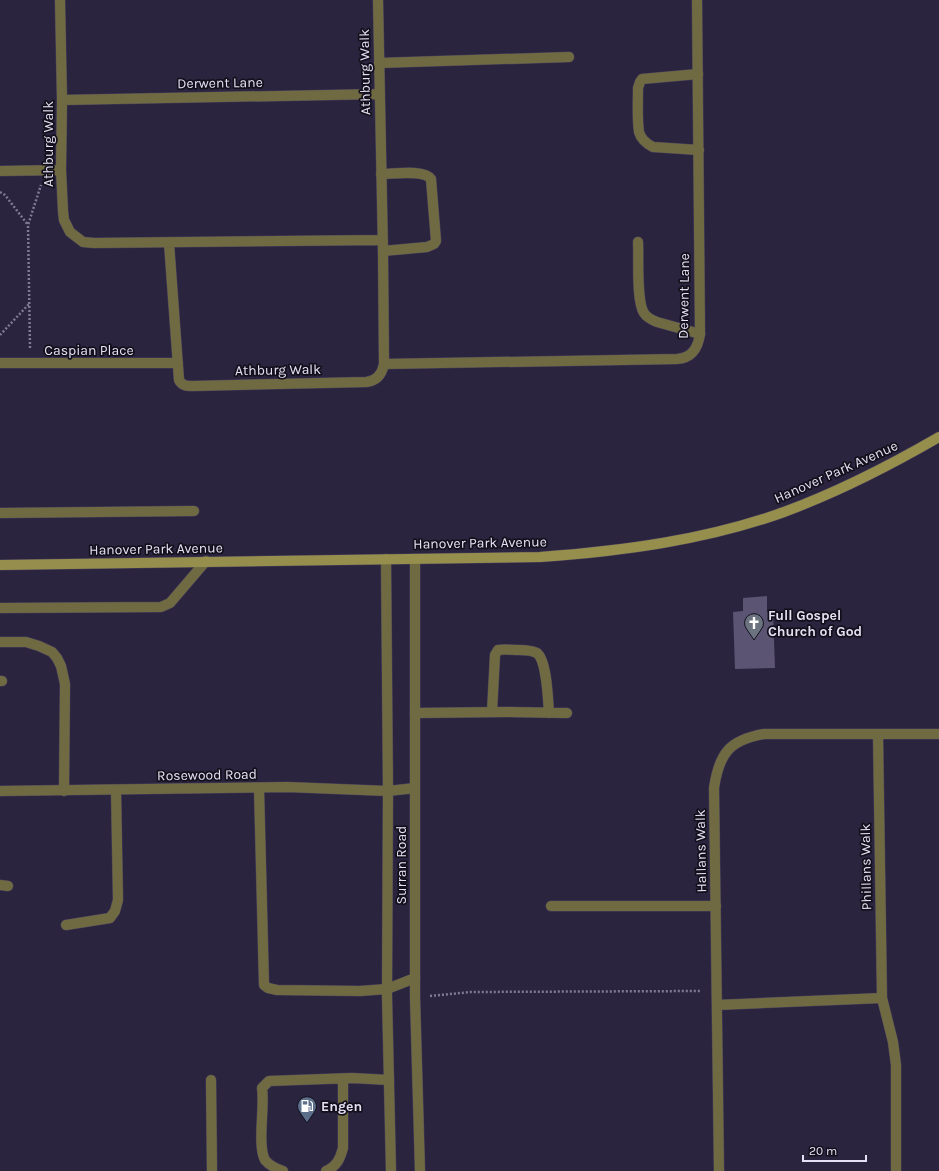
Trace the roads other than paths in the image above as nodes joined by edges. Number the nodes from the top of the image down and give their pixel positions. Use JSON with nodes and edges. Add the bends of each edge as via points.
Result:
{"nodes":[{"id":1,"x":60,"y":0,"type":"edge"},
{"id":2,"x":378,"y":0,"type":"edge"},
{"id":3,"x":697,"y":0,"type":"edge"},
{"id":4,"x":569,"y":57,"type":"dead end"},
{"id":5,"x":379,"y":63,"type":"junction"},
{"id":6,"x":698,"y":74,"type":"junction"},
{"id":7,"x":380,"y":94,"type":"junction"},
{"id":8,"x":62,"y":100,"type":"junction"},
{"id":9,"x":699,"y":150,"type":"junction"},
{"id":10,"x":61,"y":170,"type":"junction"},
{"id":11,"x":0,"y":171,"type":"edge"},
{"id":12,"x":381,"y":174,"type":"junction"},
{"id":13,"x":383,"y":240,"type":"junction"},
{"id":14,"x":638,"y":242,"type":"dead end"},
{"id":15,"x":169,"y":243,"type":"junction"},
{"id":16,"x":383,"y":251,"type":"junction"},
{"id":17,"x":700,"y":334,"type":"junction"},
{"id":18,"x":0,"y":363,"type":"edge"},
{"id":19,"x":178,"y":363,"type":"junction"},
{"id":20,"x":384,"y":364,"type":"junction"},
{"id":21,"x":939,"y":437,"type":"edge"},
{"id":22,"x":194,"y":511,"type":"dead end"},
{"id":23,"x":0,"y":514,"type":"edge"},
{"id":24,"x":386,"y":559,"type":"junction"},
{"id":25,"x":415,"y":559,"type":"junction"},
{"id":26,"x":206,"y":561,"type":"junction"},
{"id":27,"x":0,"y":565,"type":"edge"},
{"id":28,"x":0,"y":608,"type":"edge"},
{"id":29,"x":0,"y":642,"type":"edge"},
{"id":30,"x":492,"y":712,"type":"junction"},
{"id":31,"x":415,"y":713,"type":"junction"},
{"id":32,"x":549,"y":713,"type":"junction"},
{"id":33,"x":567,"y":714,"type":"dead end"},
{"id":34,"x":939,"y":734,"type":"edge"},
{"id":35,"x":878,"y":735,"type":"junction"},
{"id":36,"x":259,"y":788,"type":"junction"},
{"id":37,"x":415,"y":788,"type":"junction"},
{"id":38,"x":116,"y":790,"type":"junction"},
{"id":39,"x":0,"y":791,"type":"edge"},
{"id":40,"x":64,"y":791,"type":"junction"},
{"id":41,"x":388,"y":791,"type":"junction"},
{"id":42,"x":551,"y":906,"type":"dead end"},
{"id":43,"x":716,"y":906,"type":"junction"},
{"id":44,"x":66,"y":925,"type":"dead end"},
{"id":45,"x":415,"y":978,"type":"junction"},
{"id":46,"x":387,"y":989,"type":"junction"},
{"id":47,"x":882,"y":998,"type":"junction"},
{"id":48,"x":718,"y":1005,"type":"junction"},
{"id":49,"x":344,"y":1078,"type":"junction"},
{"id":50,"x":211,"y":1080,"type":"dead end"},
{"id":51,"x":389,"y":1080,"type":"junction"},
{"id":52,"x":212,"y":1171,"type":"edge"},
{"id":53,"x":283,"y":1171,"type":"edge"},
{"id":54,"x":326,"y":1171,"type":"edge"},
{"id":55,"x":391,"y":1171,"type":"edge"},
{"id":56,"x":420,"y":1171,"type":"edge"},
{"id":57,"x":720,"y":1171,"type":"edge"},
{"id":58,"x":896,"y":1171,"type":"edge"}],
"edges":[{"from":1,"to":8,"type":"street","name":"Athburg Walk"},
{"from":2,"to":5,"type":"street","name":"Athburg Walk"},
{"from":3,"to":6,"type":"street","name":"Derwent Lane"},
{"from":4,"to":5,"type":"street"},
{"from":5,"to":7,"type":"street","name":"Athburg Walk"},
{"from":6,"to":9,"type":"street","name":"Derwent Lane"},
{"from":6,"to":9,"type":"street","via":[[642,79],[638,88],[639,133],[643,140],[653,147]]},
{"from":7,"to":8,"type":"street","name":"Derwent Lane"},
{"from":7,"to":12,"type":"street","name":"Athburg Walk"},
{"from":8,"to":10,"type":"street","name":"Athburg Walk"},
{"from":9,"to":17,"type":"street","name":"Derwent Lane"},
{"from":10,"to":11,"type":"street"},
{"from":10,"to":15,"type":"street","name":"Athburg Walk","via":[[64,220],[67,228],[83,242]]},
{"from":12,"to":13,"type":"street","name":"Athburg Walk"},
{"from":12,"to":16,"type":"street","via":[[422,173],[429,176],[433,182],[436,241],[427,247]]},
{"from":13,"to":15,"type":"street","name":"Athburg Walk"},
{"from":13,"to":16,"type":"street","name":"Athburg Walk"},
{"from":14,"to":17,"type":"street","via":[[640,296],[644,314],[657,322]]},
{"from":15,"to":19,"type":"street","name":"Athburg Walk"},
{"from":16,"to":20,"type":"street","name":"Athburg Walk"},
{"from":17,"to":20,"type":"street","name":"Derwent Lane","via":[[699,343],[694,351],[683,359]]},
{"from":18,"to":19,"type":"street","name":"Caspian Place"},
{"from":19,"to":20,"type":"street","name":"Athburg Walk","via":[[180,383],[193,386],[371,382],[381,374]]},
{"from":21,"to":25,"type":"street","name":"Hanover Park Avenue","via":[[882,469],[821,497],[770,516],[704,534],[628,549],[579,554]]},
{"from":22,"to":23,"type":"street"},
{"from":24,"to":25,"type":"street","name":"Hanover Park Avenue"},
{"from":24,"to":26,"type":"street","name":"Hanover Park Avenue"},
{"from":24,"to":41,"type":"street","name":"Surran Road"},
{"from":25,"to":31,"type":"street","name":"Surran Road"},
{"from":26,"to":27,"type":"street","name":"Hanover Park Avenue"},
{"from":26,"to":28,"type":"street","via":[[170,603],[161,607]]},
{"from":29,"to":40,"type":"street","via":[[26,642],[39,646],[52,652],[61,666],[65,684]]},
{"from":30,"to":31,"type":"street"},
{"from":30,"to":32,"type":"street"},
{"from":30,"to":32,"type":"street","via":[[495,655],[498,650],[503,649],[531,650],[538,654],[545,675]]},
{"from":31,"to":37,"type":"street","name":"Surran Road"},
{"from":32,"to":33,"type":"street"},
{"from":34,"to":35,"type":"street","name":"Hallans Walk"},
{"from":35,"to":43,"type":"street","name":"Hallans Walk","via":[[764,734],[749,736],[728,749],[720,760],[714,788]]},
{"from":35,"to":47,"type":"street","name":"Phillans Walk"},
{"from":36,"to":38,"type":"street","name":"Rosewood Road"},
{"from":36,"to":41,"type":"street","name":"Rosewood Road"},
{"from":36,"to":46,"type":"street","via":[[264,984],[277,990]]},
{"from":37,"to":41,"type":"street","name":"Rosewood Road"},
{"from":37,"to":45,"type":"street","name":"Surran Road"},
{"from":38,"to":40,"type":"street","name":"Rosewood Road"},
{"from":38,"to":44,"type":"street","via":[[118,900],[115,911],[110,918]]},
{"from":39,"to":40,"type":"street","name":"Rosewood Road"},
{"from":41,"to":46,"type":"street","name":"Surran Road"},
{"from":42,"to":43,"type":"street"},
{"from":43,"to":48,"type":"street","name":"Hallans Walk"},
{"from":45,"to":46,"type":"street"},
{"from":45,"to":56,"type":"street","name":"Surran Road"},
{"from":46,"to":51,"type":"street","name":"Surran Road"},
{"from":47,"to":48,"type":"street"},
{"from":47,"to":58,"type":"street","name":"Phillans Walk","via":[[896,1065]]},
{"from":48,"to":57,"type":"street","name":"Hallans Walk"},
{"from":49,"to":51,"type":"street"},
{"from":49,"to":53,"type":"street","via":[[268,1081],[262,1088],[262,1151],[266,1161]]},
{"from":49,"to":54,"type":"street","via":[[343,1148],[336,1164]]},
{"from":50,"to":52,"type":"street"},
{"from":51,"to":55,"type":"street","name":"Surran Road"}]}
